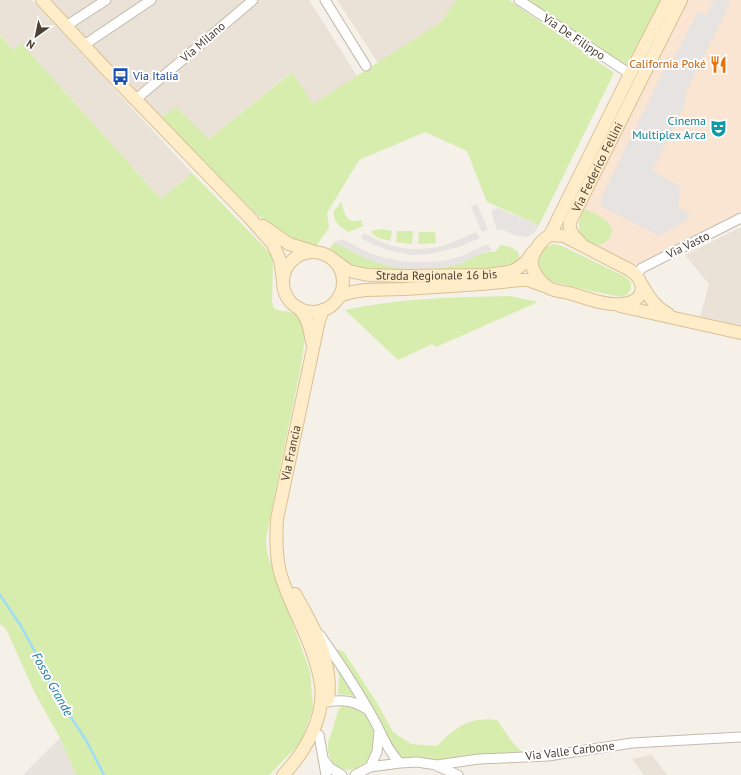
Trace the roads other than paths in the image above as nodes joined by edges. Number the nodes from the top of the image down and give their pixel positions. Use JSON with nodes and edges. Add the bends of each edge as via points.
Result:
{"nodes":[{"id":1,"x":42,"y":0,"type":"edge"},
{"id":2,"x":106,"y":0,"type":"edge"},
{"id":3,"x":151,"y":0,"type":"edge"},
{"id":4,"x":253,"y":0,"type":"edge"},
{"id":5,"x":325,"y":0,"type":"edge"},
{"id":6,"x":519,"y":0,"type":"edge"},
{"id":7,"x":668,"y":0,"type":"edge"},
{"id":8,"x":681,"y":0,"type":"edge"},
{"id":9,"x":66,"y":26,"type":"junction"},
{"id":10,"x":84,"y":45,"type":"junction"},
{"id":11,"x":366,"y":66,"type":"dead end"},
{"id":12,"x":630,"y":74,"type":"junction"},
{"id":13,"x":135,"y":100,"type":"junction"},
{"id":14,"x":249,"y":217,"type":"junction"},
{"id":15,"x":741,"y":218,"type":"edge"},
{"id":16,"x":550,"y":236,"type":"junction"},
{"id":17,"x":584,"y":245,"type":"junction"},
{"id":18,"x":536,"y":247,"type":"junction"},
{"id":19,"x":314,"y":252,"type":"junction"},
{"id":20,"x":331,"y":258,"type":"junction"},
{"id":21,"x":282,"y":280,"type":"junction"},
{"id":22,"x":639,"y":280,"type":"junction"},
{"id":23,"x":551,"y":289,"type":"junction"},
{"id":24,"x":339,"y":296,"type":"junction"},
{"id":25,"x":611,"y":304,"type":"junction"},
{"id":26,"x":299,"y":308,"type":"junction"},
{"id":27,"x":323,"y":310,"type":"junction"},
{"id":28,"x":676,"y":318,"type":"junction"},
{"id":29,"x":741,"y":333,"type":"edge"},
{"id":30,"x":313,"y":348,"type":"junction"},
{"id":31,"x":279,"y":558,"type":"junction"},
{"id":32,"x":313,"y":626,"type":"junction"},
{"id":33,"x":324,"y":703,"type":"junction"},
{"id":34,"x":369,"y":711,"type":"junction"},
{"id":35,"x":316,"y":722,"type":"junction"},
{"id":36,"x":379,"y":731,"type":"junction"},
{"id":37,"x":319,"y":735,"type":"junction"},
{"id":38,"x":741,"y":737,"type":"edge"},
{"id":39,"x":322,"y":757,"type":"junction"},
{"id":40,"x":400,"y":763,"type":"junction"},
{"id":41,"x":437,"y":765,"type":"junction"},
{"id":42,"x":294,"y":771,"type":"edge"},
{"id":43,"x":372,"y":771,"type":"edge"},
{"id":44,"x":283,"y":775,"type":"edge"},
{"id":45,"x":326,"y":775,"type":"edge"},
{"id":46,"x":342,"y":775,"type":"edge"},
{"id":47,"x":355,"y":775,"type":"edge"},
{"id":48,"x":458,"y":775,"type":"edge"}],
"edges":[{"from":1,"to":9,"type":"main road"},
{"from":2,"to":9,"type":"street"},
{"from":3,"to":10,"type":"street"},
{"from":4,"to":13,"type":"street","name":"Via Milano"},
{"from":5,"to":11,"type":"street"},
{"from":6,"to":12,"type":"street","name":"Via De Filippo"},
{"from":7,"to":12,"type":"main road","name":"Via Federico Fellini"},
{"from":8,"to":17,"type":"main road","name":"Via Federico Fellini","via":[[570,222],[572,234]]},
{"from":9,"to":10,"type":"main road"},
{"from":10,"to":13,"type":"main road"},
{"from":12,"to":16,"type":"main road","name":"Via Federico Fellini"},
{"from":13,"to":14,"type":"main road"},
{"from":14,"to":19,"type":"main road","via":[[289,244]]},
{"from":14,"to":21,"type":"main road","via":[[276,249]]},
{"from":15,"to":22,"type":"street","name":"Via Vasto","via":[[642,268]]},
{"from":16,"to":17,"type":"main road","via":[[564,236]]},
{"from":16,"to":18,"type":"main road","name":"Strada Regionale 16 bis"},
{"from":17,"to":22,"type":"main road","via":[[624,266]]},
{"from":18,"to":20,"type":"main road","name":"Strada Regionale 16 bis","via":[[526,262],[515,270],[488,274],[368,275],[349,270]]},
{"from":18,"to":23,"type":"main road","via":[[532,265],[539,279]]},
{"from":19,"to":20,"type":"main road"},
{"from":19,"to":21,"type":"main road","via":[[305,253],[289,263]]},
{"from":20,"to":24,"type":"main road","via":[[342,276]]},
{"from":21,"to":26,"type":"main road","via":[[286,297]]},
{"from":22,"to":25,"type":"main road","via":[[641,291],[636,300]]},
{"from":22,"to":28,"type":"main road","via":[[652,302]]},
{"from":23,"to":24,"type":"main road","name":"Strada Regionale 16 bis","via":[[535,282],[521,280],[365,290]]},
{"from":23,"to":25,"type":"main road","name":"Strada Regionale 16 bis"},
{"from":24,"to":27,"type":"main road"},
{"from":25,"to":28,"type":"main road"},
{"from":26,"to":27,"type":"main road","via":[[308,312]]},
{"from":26,"to":30,"type":"main road","name":"Via Francia","via":[[309,322]]},
{"from":27,"to":30,"type":"main road","name":"Via Francia"},
{"from":28,"to":29,"type":"main road"},
{"from":30,"to":31,"type":"main road","name":"Via Francia","via":[[277,519],[276,541]]},
{"from":31,"to":32,"type":"main road","name":"Via Francia"},
{"from":31,"to":33,"type":"main road","name":"Via Francia","via":[[279,568],[318,673]]},
{"from":32,"to":33,"type":"main road","name":"Via Francia","via":[[328,670],[329,681]]},
{"from":32,"to":34,"type":"street","name":"Via Francia"},
{"from":33,"to":34,"type":"street","via":[[349,701]]},
{"from":33,"to":35,"type":"main road","name":"Via Francia"},
{"from":33,"to":37,"type":"main road","name":"Via Francia","via":[[324,718]]},
{"from":34,"to":36,"type":"street","name":"Via Francia"},
{"from":35,"to":37,"type":"main road","name":"Via Francia"},
{"from":35,"to":42,"type":"main road","name":"Via Francia"},
{"from":36,"to":40,"type":"street","name":"Via Francia","via":[[390,752]]},
{"from":36,"to":43,"type":"street"},
{"from":37,"to":39,"type":"street","name":"Via Francia"},
{"from":37,"to":42,"type":"main road","name":"Via Francia","via":[[309,756]]},
{"from":38,"to":41,"type":"street","name":"Via Valle Carbone","via":[[632,744],[548,756],[479,759]]},
{"from":39,"to":45,"type":"street","name":"Via Francia"},
{"from":39,"to":46,"type":"street","via":[[330,768]]},
{"from":40,"to":41,"type":"street","name":"Via Valle Carbone"},
{"from":40,"to":43,"type":"street"},
{"from":41,"to":48,"type":"street"},
{"from":42,"to":44,"type":"main road","name":"Via Francia"},
{"from":43,"to":47,"type":"street"}]}
